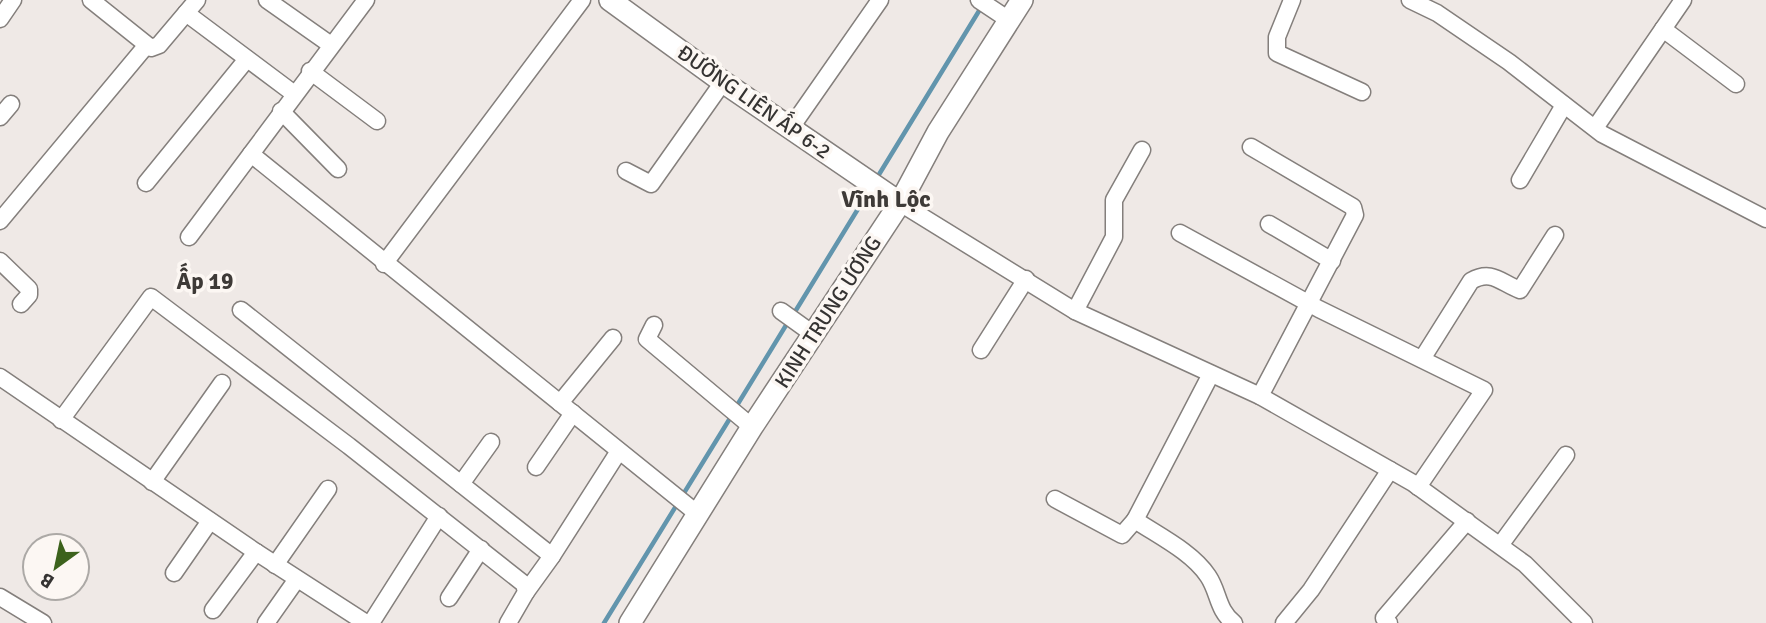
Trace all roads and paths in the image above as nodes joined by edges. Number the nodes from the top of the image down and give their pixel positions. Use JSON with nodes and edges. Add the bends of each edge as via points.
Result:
{"nodes":[{"id":1,"x":13,"y":0,"type":"edge"},
{"id":2,"x":91,"y":0,"type":"edge"},
{"id":3,"x":197,"y":0,"type":"edge"},
{"id":4,"x":267,"y":0,"type":"edge"},
{"id":5,"x":366,"y":0,"type":"edge"},
{"id":6,"x":582,"y":0,"type":"edge"},
{"id":7,"x":610,"y":0,"type":"edge"},
{"id":8,"x":880,"y":0,"type":"edge"},
{"id":9,"x":1022,"y":0,"type":"edge"},
{"id":10,"x":1292,"y":0,"type":"edge"},
{"id":11,"x":1410,"y":0,"type":"edge"},
{"id":12,"x":1683,"y":0,"type":"edge"},
{"id":13,"x":994,"y":10,"type":"edge"},
{"id":14,"x":186,"y":13,"type":"junction"},
{"id":15,"x":0,"y":19,"type":"edge"},
{"id":16,"x":1663,"y":29,"type":"junction"},
{"id":17,"x":331,"y":45,"type":"junction"},
{"id":18,"x":146,"y":46,"type":"junction"},
{"id":19,"x":247,"y":59,"type":"junction"},
{"id":20,"x":310,"y":71,"type":"junction"},
{"id":21,"x":723,"y":82,"type":"junction"},
{"id":22,"x":1737,"y":84,"type":"dead end"},
{"id":23,"x":1362,"y":92,"type":"dead end"},
{"id":24,"x":293,"y":93,"type":"junction"},
{"id":25,"x":10,"y":104,"type":"dead end"},
{"id":26,"x":1564,"y":104,"type":"junction"},
{"id":27,"x":281,"y":111,"type":"junction"},
{"id":28,"x":0,"y":117,"type":"edge"},
{"id":29,"x":377,"y":121,"type":"dead end"},
{"id":30,"x":1595,"y":128,"type":"junction"},
{"id":31,"x":790,"y":129,"type":"junction"},
{"id":32,"x":1251,"y":146,"type":"dead end"},
{"id":33,"x":1142,"y":150,"type":"dead end"},
{"id":34,"x":251,"y":154,"type":"junction"},
{"id":35,"x":338,"y":169,"type":"dead end"},
{"id":36,"x":626,"y":171,"type":"dead end"},
{"id":37,"x":1520,"y":180,"type":"dead end"},
{"id":38,"x":145,"y":183,"type":"dead end"},
{"id":39,"x":894,"y":199,"type":"junction"},
{"id":40,"x":1766,"y":219,"type":"edge"},
{"id":41,"x":0,"y":221,"type":"edge"},
{"id":42,"x":1269,"y":224,"type":"dead end"},
{"id":43,"x":1181,"y":233,"type":"dead end"},
{"id":44,"x":1555,"y":234,"type":"dead end"},
{"id":45,"x":189,"y":237,"type":"dead end"},
{"id":46,"x":0,"y":261,"type":"edge"},
{"id":47,"x":1332,"y":261,"type":"junction"},
{"id":48,"x":384,"y":264,"type":"junction"},
{"id":49,"x":1026,"y":279,"type":"junction"},
{"id":50,"x":21,"y":304,"type":"dead end"},
{"id":51,"x":1310,"y":304,"type":"junction"},
{"id":52,"x":241,"y":310,"type":"dead end"},
{"id":53,"x":781,"y":311,"type":"dead end"},
{"id":54,"x":1076,"y":311,"type":"junction"},
{"id":55,"x":654,"y":325,"type":"dead end"},
{"id":56,"x":813,"y":334,"type":"junction"},
{"id":57,"x":613,"y":338,"type":"dead end"},
{"id":58,"x":981,"y":350,"type":"dead end"},
{"id":59,"x":1422,"y":359,"type":"junction"},
{"id":60,"x":1211,"y":374,"type":"junction"},
{"id":61,"x":0,"y":377,"type":"edge"},
{"id":62,"x":222,"y":383,"type":"dead end"},
{"id":63,"x":1261,"y":396,"type":"junction"},
{"id":64,"x":560,"y":403,"type":"junction"},
{"id":65,"x":573,"y":413,"type":"junction"},
{"id":66,"x":61,"y":420,"type":"junction"},
{"id":67,"x":747,"y":422,"type":"junction"},
{"id":68,"x":491,"y":442,"type":"dead end"},
{"id":69,"x":618,"y":451,"type":"junction"},
{"id":70,"x":1566,"y":455,"type":"dead end"},
{"id":71,"x":536,"y":467,"type":"dead end"},
{"id":72,"x":1390,"y":470,"type":"junction"},
{"id":73,"x":152,"y":482,"type":"junction"},
{"id":74,"x":461,"y":484,"type":"junction"},
{"id":75,"x":1418,"y":487,"type":"junction"},
{"id":76,"x":328,"y":489,"type":"dead end"},
{"id":77,"x":1055,"y":499,"type":"dead end"},
{"id":78,"x":695,"y":511,"type":"junction"},
{"id":79,"x":439,"y":516,"type":"junction"},
{"id":80,"x":1135,"y":520,"type":"junction"},
{"id":81,"x":210,"y":521,"type":"junction"},
{"id":82,"x":1467,"y":521,"type":"junction"},
{"id":83,"x":1501,"y":544,"type":"junction"},
{"id":84,"x":481,"y":549,"type":"junction"},
{"id":85,"x":256,"y":552,"type":"junction"},
{"id":86,"x":552,"y":556,"type":"junction"},
{"id":87,"x":275,"y":565,"type":"junction"},
{"id":88,"x":174,"y":573,"type":"dead end"},
{"id":89,"x":297,"y":579,"type":"junction"},
{"id":90,"x":526,"y":592,"type":"junction"},
{"id":91,"x":0,"y":597,"type":"edge"},
{"id":92,"x":449,"y":598,"type":"dead end"},
{"id":93,"x":212,"y":610,"type":"dead end"},
{"id":94,"x":1384,"y":621,"type":"edge"},
{"id":95,"x":43,"y":623,"type":"edge"},
{"id":96,"x":266,"y":623,"type":"edge"},
{"id":97,"x":369,"y":623,"type":"edge"},
{"id":98,"x":508,"y":623,"type":"edge"},
{"id":99,"x":630,"y":623,"type":"edge"},
{"id":100,"x":1234,"y":623,"type":"edge"},
{"id":101,"x":1284,"y":623,"type":"edge"},
{"id":102,"x":1584,"y":623,"type":"edge"}],
"edges":[{"from":1,"to":15,"type":"street"},
{"from":2,"to":18,"type":"street"},
{"from":3,"to":14,"type":"street"},
{"from":4,"to":17,"type":"street"},
{"from":5,"to":17,"type":"street"},
{"from":6,"to":48,"type":"street"},
{"from":7,"to":21,"type":"street","name":"ĐƯỜNG LIÊN ẤP 6-2"},
{"from":8,"to":31,"type":"street"},
{"from":9,"to":13,"type":"street","name":"KINH TRUNG ƯƠNG"},
{"from":10,"to":23,"type":"street","via":[[1277,37],[1277,53]]},
{"from":11,"to":26,"type":"street","via":[[1447,20]]},
{"from":12,"to":16,"type":"street"},
{"from":13,"to":39,"type":"street","name":"KINH TRUNG ƯƠNG","via":[[938,132]]},
{"from":14,"to":18,"type":"street","via":[[159,45]]},
{"from":14,"to":19,"type":"street"},
{"from":16,"to":22,"type":"street"},
{"from":16,"to":30,"type":"street"},
{"from":17,"to":20,"type":"street"},
{"from":18,"to":41,"type":"street"},
{"from":19,"to":24,"type":"street"},
{"from":19,"to":38,"type":"street"},
{"from":20,"to":24,"type":"street"},
{"from":20,"to":29,"type":"street"},
{"from":21,"to":31,"type":"street","name":"ĐƯỜNG LIÊN ẤP 6-2"},
{"from":21,"to":36,"type":"street","via":[[651,184]]},
{"from":24,"to":27,"type":"street"},
{"from":25,"to":28,"type":"street"},
{"from":26,"to":30,"type":"street"},
{"from":26,"to":37,"type":"street"},
{"from":27,"to":34,"type":"street"},
{"from":27,"to":35,"type":"street"},
{"from":30,"to":40,"type":"street"},
{"from":31,"to":39,"type":"street","name":"ĐƯỜNG LIÊN ẤP 6-2"},
{"from":32,"to":47,"type":"street","via":[[1353,207],[1355,215]]},
{"from":33,"to":54,"type":"street","via":[[1114,200],[1114,237]]},
{"from":34,"to":45,"type":"street"},
{"from":34,"to":48,"type":"street"},
{"from":39,"to":49,"type":"street"},
{"from":39,"to":56,"type":"street","name":"KINH TRUNG ƯƠNG"},
{"from":42,"to":47,"type":"street"},
{"from":43,"to":51,"type":"street"},
{"from":44,"to":59,"type":"street","via":[[1520,290],[1495,276],[1471,281]]},
{"from":46,"to":50,"type":"street","via":[[29,289]]},
{"from":47,"to":51,"type":"street"},
{"from":48,"to":64,"type":"street"},
{"from":49,"to":54,"type":"street"},
{"from":49,"to":58,"type":"street"},
{"from":51,"to":59,"type":"street"},
{"from":51,"to":63,"type":"street"},
{"from":52,"to":74,"type":"street"},
{"from":53,"to":56,"type":"street"},
{"from":54,"to":60,"type":"street"},
{"from":55,"to":67,"type":"street","via":[[647,340]]},
{"from":56,"to":67,"type":"street","name":"KINH TRUNG ƯƠNG"},
{"from":57,"to":64,"type":"street"},
{"from":59,"to":75,"type":"street","via":[[1484,390]]},
{"from":60,"to":63,"type":"street"},
{"from":60,"to":80,"type":"street"},
{"from":61,"to":66,"type":"street"},
{"from":62,"to":73,"type":"street"},
{"from":63,"to":72,"type":"street"},
{"from":64,"to":65,"type":"street"},
{"from":65,"to":69,"type":"street"},
{"from":65,"to":71,"type":"street"},
{"from":66,"to":73,"type":"street"},
{"from":66,"to":79,"type":"street","via":[[151,297]]},
{"from":67,"to":78,"type":"street","name":"KINH TRUNG ƯƠNG"},
{"from":68,"to":74,"type":"street"},
{"from":69,"to":78,"type":"street"},
{"from":69,"to":86,"type":"street"},
{"from":70,"to":83,"type":"street"},
{"from":72,"to":75,"type":"street"},
{"from":72,"to":101,"type":"street"},
{"from":73,"to":81,"type":"street"},
{"from":74,"to":86,"type":"street"},
{"from":75,"to":82,"type":"street"},
{"from":76,"to":87,"type":"street"},
{"from":77,"to":80,"type":"street","via":[[1122,535]]},
{"from":78,"to":99,"type":"street","name":"KINH TRUNG ƯƠNG"},
{"from":79,"to":84,"type":"street"},
{"from":79,"to":97,"type":"street"},
{"from":80,"to":100,"type":"street","via":[[1181,550],[1208,576],[1222,611]]},
{"from":81,"to":85,"type":"street"},
{"from":81,"to":88,"type":"street"},
{"from":82,"to":83,"type":"street"},
{"from":82,"to":94,"type":"street"},
{"from":83,"to":102,"type":"street"},
{"from":84,"to":90,"type":"street","via":[[524,584]]},
{"from":84,"to":92,"type":"street"},
{"from":85,"to":87,"type":"street"},
{"from":85,"to":93,"type":"street"},
{"from":86,"to":90,"type":"street"},
{"from":87,"to":89,"type":"street"},
{"from":89,"to":96,"type":"street"},
{"from":89,"to":97,"type":"street"},
{"from":90,"to":98,"type":"street"},
{"from":91,"to":95,"type":"street"}]}
